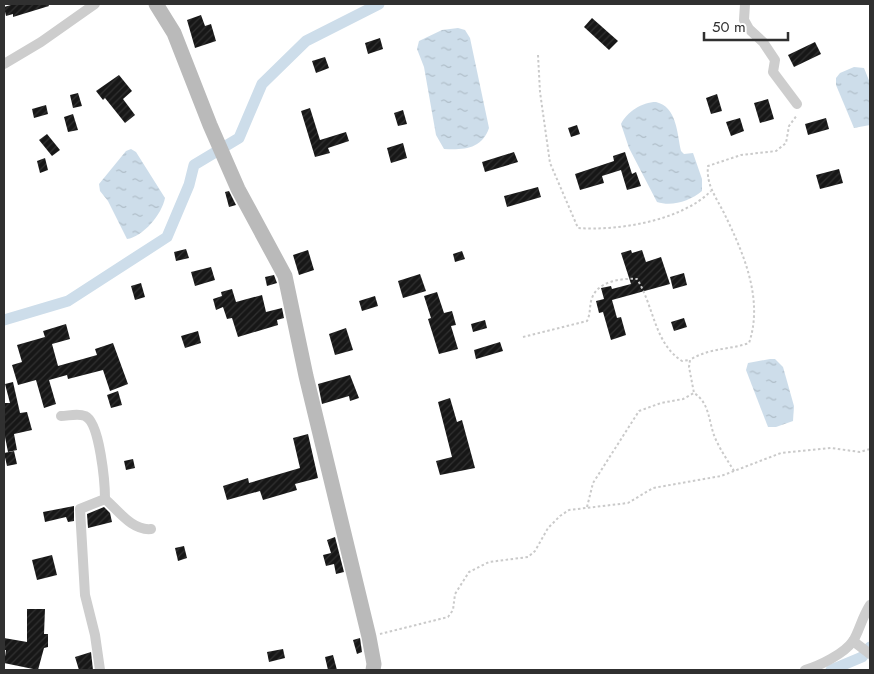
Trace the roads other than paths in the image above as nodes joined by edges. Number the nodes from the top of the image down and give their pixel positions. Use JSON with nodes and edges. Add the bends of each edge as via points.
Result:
{"nodes":[{"id":1,"x":95,"y":4,"type":"edge"},
{"id":2,"x":156,"y":4,"type":"edge"},
{"id":3,"x":745,"y":4,"type":"edge"},
{"id":4,"x":4,"y":64,"type":"edge"},
{"id":5,"x":798,"y":104,"type":"road end"},
{"id":6,"x":61,"y":416,"type":"dead end"},
{"id":7,"x":105,"y":499,"type":"junction"},
{"id":8,"x":151,"y":530,"type":"dead end"},
{"id":9,"x":870,"y":606,"type":"edge"},
{"id":10,"x":853,"y":642,"type":"junction"},
{"id":11,"x":866,"y":651,"type":"edge"},
{"id":12,"x":100,"y":670,"type":"edge"},
{"id":13,"x":373,"y":670,"type":"edge"},
{"id":14,"x":805,"y":670,"type":"edge"}],
"edges":[{"from":1,"to":4,"type":"street"},
{"from":2,"to":13,"type":"main road","via":[[174,33],[224,158],[285,276],[369,637]]},
{"from":3,"to":5,"type":"street","via":[[744,20],[775,60],[773,72]]},
{"from":6,"to":7,"type":"street","via":[[82,415],[90,420],[99,444]]},
{"from":7,"to":8,"type":"street","via":[[128,522]]},
{"from":7,"to":12,"type":"street","via":[[80,508],[85,596]]},
{"from":9,"to":10,"type":"street"},
{"from":10,"to":11,"type":"street"},
{"from":10,"to":14,"type":"street"}]}
